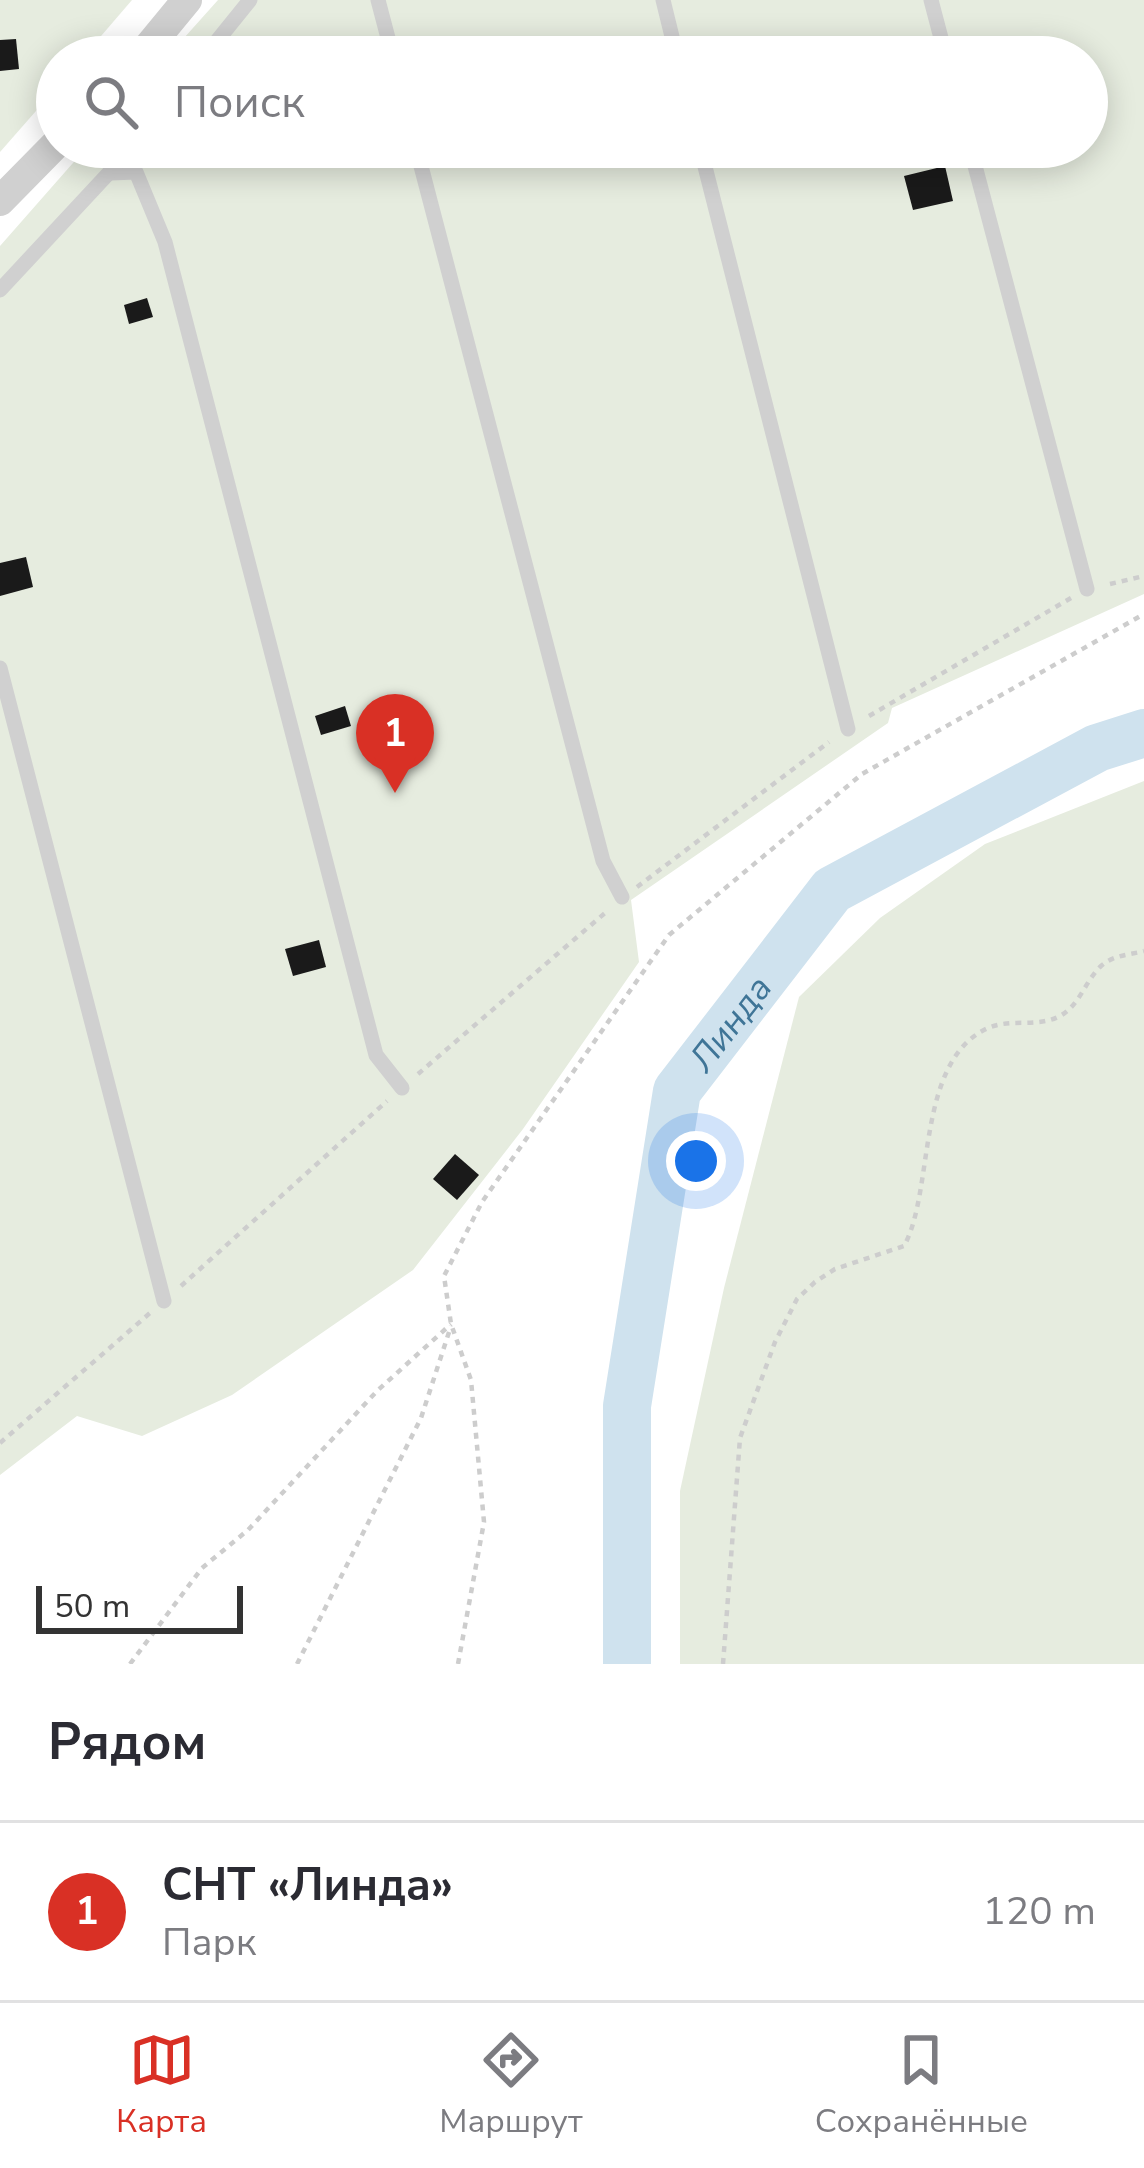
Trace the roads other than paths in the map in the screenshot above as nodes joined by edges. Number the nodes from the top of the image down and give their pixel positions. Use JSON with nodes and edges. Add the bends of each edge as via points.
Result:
{"nodes":[{"id":1,"x":188,"y":0,"type":"edge"},
{"id":2,"x":250,"y":0,"type":"edge"},
{"id":3,"x":378,"y":0,"type":"edge"},
{"id":4,"x":663,"y":0,"type":"edge"},
{"id":5,"x":931,"y":0,"type":"edge"},
{"id":6,"x":158,"y":36,"type":"edge"},
{"id":7,"x":221,"y":36,"type":"edge"},
{"id":8,"x":387,"y":36,"type":"edge"},
{"id":9,"x":672,"y":36,"type":"edge"},
{"id":10,"x":940,"y":36,"type":"edge"},
{"id":11,"x":36,"y":164,"type":"edge"},
{"id":12,"x":116,"y":168,"type":"edge"},
{"id":13,"x":422,"y":168,"type":"edge"},
{"id":14,"x":705,"y":168,"type":"edge"},
{"id":15,"x":976,"y":168,"type":"edge"},
{"id":16,"x":112,"y":173,"type":"junction"},
{"id":17,"x":0,"y":201,"type":"edge"},
{"id":18,"x":0,"y":290,"type":"edge"},
{"id":19,"x":1087,"y":589,"type":"road end"},
{"id":20,"x":0,"y":668,"type":"edge"},
{"id":21,"x":848,"y":728,"type":"road end"},
{"id":22,"x":622,"y":898,"type":"road end"},
{"id":23,"x":402,"y":1088,"type":"road end"},
{"id":24,"x":164,"y":1301,"type":"road end"}],
"edges":[{"from":1,"to":6,"type":"street"},
{"from":2,"to":7,"type":"lane"},
{"from":3,"to":8,"type":"lane"},
{"from":4,"to":9,"type":"lane"},
{"from":5,"to":10,"type":"lane"},
{"from":11,"to":17,"type":"street"},
{"from":12,"to":16,"type":"lane"},
{"from":13,"to":22,"type":"lane","via":[[603,861]]},
{"from":14,"to":21,"type":"lane"},
{"from":15,"to":19,"type":"lane"},
{"from":16,"to":18,"type":"lane"},
{"from":16,"to":23,"type":"lane","via":[[136,172],[165,242],[376,1054]]},
{"from":20,"to":24,"type":"lane"}]}
